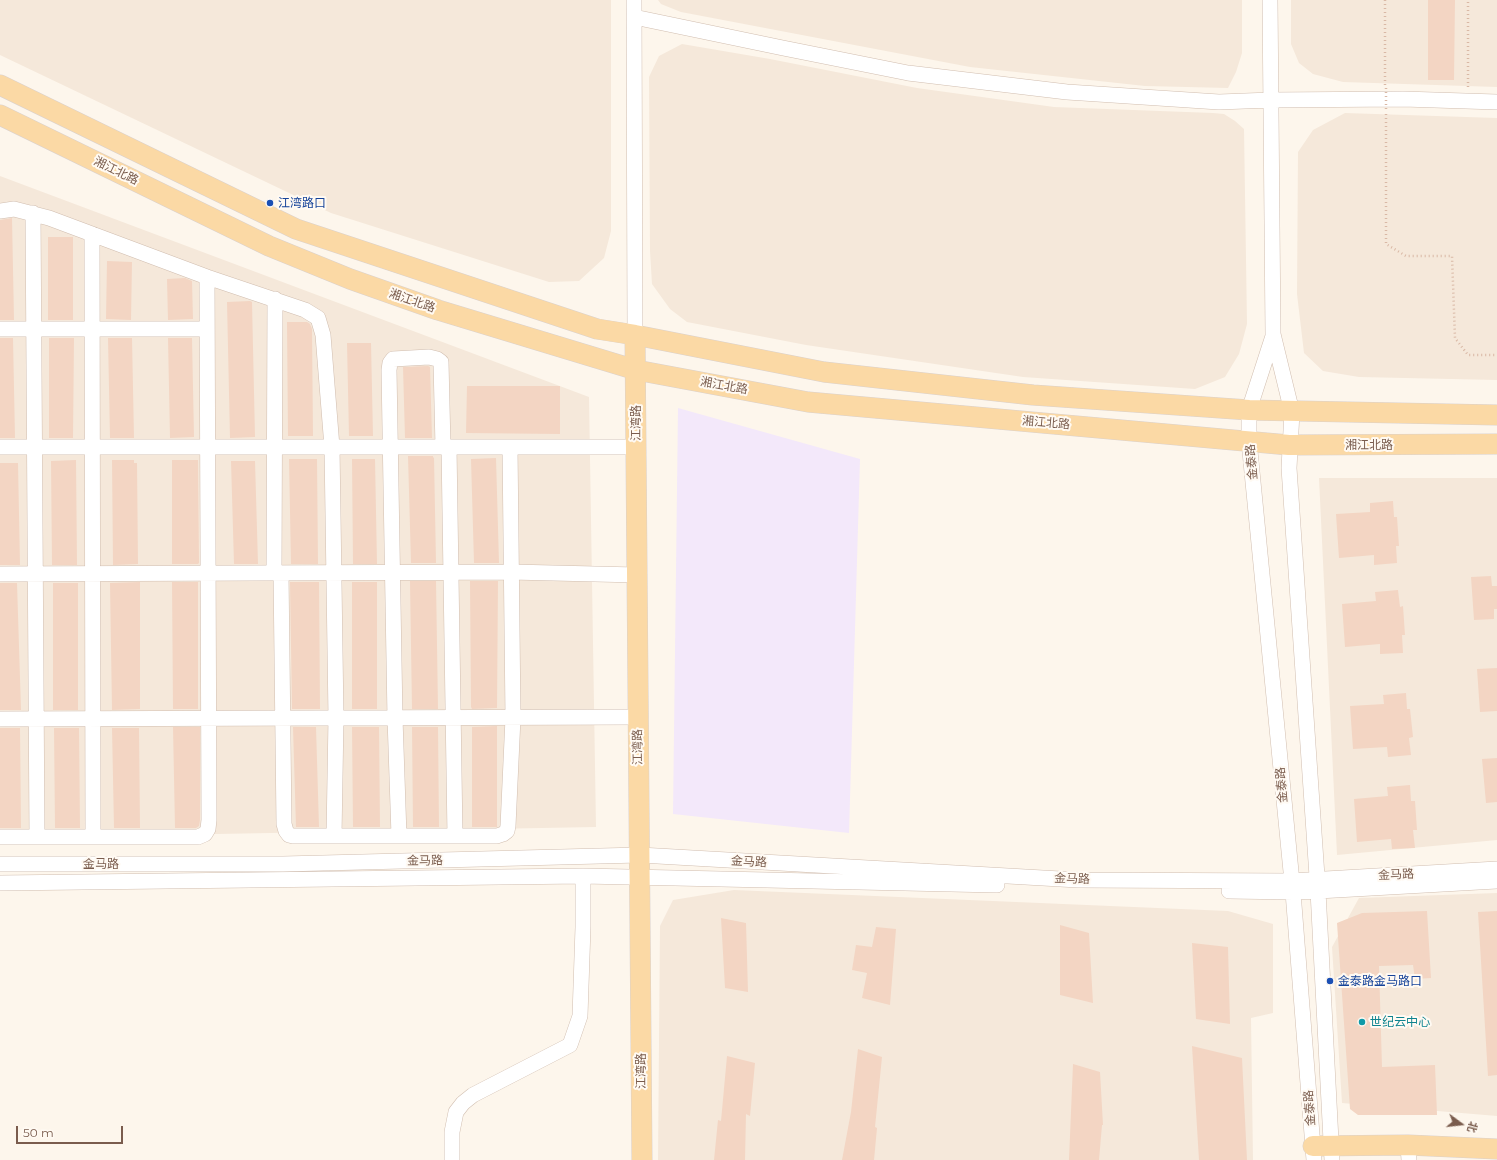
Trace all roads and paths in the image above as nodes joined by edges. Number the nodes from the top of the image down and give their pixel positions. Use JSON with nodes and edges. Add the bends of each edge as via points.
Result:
{"nodes":[{"id":1,"x":634,"y":0,"type":"edge"},
{"id":2,"x":1270,"y":0,"type":"edge"},
{"id":3,"x":1385,"y":0,"type":"edge"},
{"id":4,"x":1468,"y":0,"type":"edge"},
{"id":5,"x":634,"y":17,"type":"junction"},
{"id":6,"x":0,"y":86,"type":"edge"},
{"id":7,"x":1271,"y":100,"type":"junction"},
{"id":8,"x":1467,"y":101,"type":"junction"},
{"id":9,"x":1497,"y":102,"type":"edge"},
{"id":10,"x":0,"y":116,"type":"edge"},
{"id":11,"x":0,"y":211,"type":"edge"},
{"id":12,"x":33,"y":213,"type":"junction"},
{"id":13,"x":92,"y":234,"type":"junction"},
{"id":14,"x":207,"y":277,"type":"junction"},
{"id":15,"x":275,"y":299,"type":"junction"},
{"id":16,"x":0,"y":329,"type":"edge"},
{"id":17,"x":33,"y":329,"type":"junction"},
{"id":18,"x":92,"y":329,"type":"junction"},
{"id":19,"x":206,"y":329,"type":"junction"},
{"id":20,"x":1274,"y":334,"type":"junction"},
{"id":21,"x":636,"y":335,"type":"junction"},
{"id":22,"x":1497,"y":355,"type":"edge"},
{"id":23,"x":636,"y":370,"type":"junction"},
{"id":24,"x":1249,"y":410,"type":"junction"},
{"id":25,"x":1292,"y":412,"type":"junction"},
{"id":26,"x":1497,"y":415,"type":"edge"},
{"id":27,"x":1249,"y":441,"type":"junction"},
{"id":28,"x":1497,"y":444,"type":"edge"},
{"id":29,"x":1289,"y":445,"type":"junction"},
{"id":30,"x":0,"y":447,"type":"edge"},
{"id":31,"x":34,"y":447,"type":"junction"},
{"id":32,"x":92,"y":447,"type":"junction"},
{"id":33,"x":207,"y":447,"type":"junction"},
{"id":34,"x":275,"y":447,"type":"junction"},
{"id":35,"x":332,"y":447,"type":"junction"},
{"id":36,"x":391,"y":447,"type":"junction"},
{"id":37,"x":446,"y":447,"type":"junction"},
{"id":38,"x":510,"y":447,"type":"junction"},
{"id":39,"x":636,"y":447,"type":"junction"},
{"id":40,"x":393,"y":572,"type":"junction"},
{"id":41,"x":451,"y":572,"type":"junction"},
{"id":42,"x":511,"y":572,"type":"junction"},
{"id":43,"x":207,"y":573,"type":"junction"},
{"id":44,"x":278,"y":573,"type":"junction"},
{"id":45,"x":335,"y":573,"type":"junction"},
{"id":46,"x":0,"y":574,"type":"edge"},
{"id":47,"x":35,"y":574,"type":"junction"},
{"id":48,"x":93,"y":574,"type":"junction"},
{"id":49,"x":637,"y":575,"type":"junction"},
{"id":50,"x":638,"y":717,"type":"junction"},
{"id":51,"x":208,"y":718,"type":"junction"},
{"id":52,"x":282,"y":718,"type":"junction"},
{"id":53,"x":336,"y":718,"type":"junction"},
{"id":54,"x":395,"y":718,"type":"junction"},
{"id":55,"x":453,"y":718,"type":"junction"},
{"id":56,"x":513,"y":718,"type":"junction"},
{"id":57,"x":0,"y":719,"type":"edge"},
{"id":58,"x":36,"y":719,"type":"junction"},
{"id":59,"x":93,"y":719,"type":"junction"},
{"id":60,"x":334,"y":836,"type":"junction"},
{"id":61,"x":399,"y":836,"type":"junction"},
{"id":62,"x":455,"y":836,"type":"junction"},
{"id":63,"x":37,"y":837,"type":"junction"},
{"id":64,"x":93,"y":837,"type":"junction"},
{"id":65,"x":0,"y":838,"type":"edge"},
{"id":66,"x":640,"y":856,"type":"junction"},
{"id":67,"x":0,"y":864,"type":"edge"},
{"id":68,"x":1497,"y":869,"type":"edge"},
{"id":69,"x":582,"y":876,"type":"junction"},
{"id":70,"x":640,"y":877,"type":"junction"},
{"id":71,"x":1497,"y":881,"type":"edge"},
{"id":72,"x":0,"y":882,"type":"edge"},
{"id":73,"x":1317,"y":885,"type":"junction"},
{"id":74,"x":1292,"y":887,"type":"junction"},
{"id":75,"x":1497,"y":1149,"type":"edge"},
{"id":76,"x":1408,"y":1152,"type":"edge"},
{"id":77,"x":1322,"y":1153,"type":"edge"},
{"id":78,"x":452,"y":1160,"type":"edge"},
{"id":79,"x":642,"y":1160,"type":"edge"}],
"edges":[{"from":1,"to":5,"type":"street"},
{"from":2,"to":7,"type":"street"},
{"from":3,"to":22,"type":"path","bridge":true,"via":[[1386,244],[1406,256],[1452,256],[1455,338],[1468,355]]},
{"from":4,"to":8,"type":"path"},
{"from":5,"to":7,"type":"street","via":[[916,74],[1067,92],[1219,102]]},
{"from":5,"to":21,"type":"street"},
{"from":6,"to":21,"type":"main road","via":[[296,229],[598,329]]},
{"from":7,"to":8,"type":"street"},
{"from":7,"to":20,"type":"street"},
{"from":8,"to":9,"type":"street"},
{"from":10,"to":23,"type":"main road","name":"湘江北路","via":[[269,246],[350,280],[438,310]]},
{"from":11,"to":12,"type":"street","via":[[14,209]]},
{"from":12,"to":13,"type":"street"},
{"from":12,"to":17,"type":"street"},
{"from":13,"to":14,"type":"street"},
{"from":13,"to":18,"type":"street"},
{"from":14,"to":15,"type":"street"},
{"from":14,"to":19,"type":"street"},
{"from":15,"to":34,"type":"street"},
{"from":15,"to":35,"type":"street","via":[[305,310],[318,318],[323,334]]},
{"from":16,"to":17,"type":"street"},
{"from":17,"to":18,"type":"street"},
{"from":17,"to":31,"type":"street"},
{"from":18,"to":19,"type":"street"},
{"from":18,"to":32,"type":"street"},
{"from":19,"to":33,"type":"street"},
{"from":20,"to":24,"type":"street","name":"金泰路"},
{"from":20,"to":25,"type":"street"},
{"from":21,"to":23,"type":"main road","name":"江湾路"},
{"from":21,"to":24,"type":"main road","via":[[824,372],[1033,395]]},
{"from":23,"to":27,"type":"main road","name":"湘江北路","via":[[808,402]]},
{"from":23,"to":39,"type":"main road","name":"江湾路"},
{"from":24,"to":25,"type":"main road"},
{"from":24,"to":27,"type":"street","name":"金泰路"},
{"from":25,"to":26,"type":"main road"},
{"from":25,"to":29,"type":"street"},
{"from":27,"to":29,"type":"main road","name":"湘江北路"},
{"from":27,"to":74,"type":"street","name":"金泰路"},
{"from":28,"to":29,"type":"main road","name":"湘江北路"},
{"from":29,"to":73,"type":"street"},
{"from":30,"to":31,"type":"street"},
{"from":31,"to":32,"type":"street"},
{"from":31,"to":47,"type":"street"},
{"from":32,"to":33,"type":"street"},
{"from":32,"to":48,"type":"street"},
{"from":33,"to":34,"type":"street"},
{"from":33,"to":43,"type":"street"},
{"from":34,"to":35,"type":"street"},
{"from":34,"to":44,"type":"street"},
{"from":35,"to":36,"type":"street"},
{"from":35,"to":45,"type":"street"},
{"from":36,"to":37,"type":"street"},
{"from":36,"to":37,"type":"street","via":[[390,363],[397,358],[429,356],[441,362]]},
{"from":36,"to":40,"type":"street"},
{"from":37,"to":38,"type":"street"},
{"from":37,"to":41,"type":"street"},
{"from":38,"to":39,"type":"street"},
{"from":38,"to":42,"type":"street"},
{"from":39,"to":49,"type":"main road","name":"江湾路"},
{"from":40,"to":41,"type":"street"},
{"from":40,"to":45,"type":"street"},
{"from":40,"to":54,"type":"street"},
{"from":41,"to":42,"type":"street"},
{"from":41,"to":55,"type":"street"},
{"from":42,"to":49,"type":"street"},
{"from":42,"to":56,"type":"street"},
{"from":43,"to":44,"type":"street"},
{"from":43,"to":48,"type":"street"},
{"from":43,"to":51,"type":"street"},
{"from":44,"to":45,"type":"street"},
{"from":44,"to":52,"type":"street"},
{"from":45,"to":53,"type":"street"},
{"from":46,"to":47,"type":"street"},
{"from":47,"to":48,"type":"street"},
{"from":47,"to":58,"type":"street"},
{"from":48,"to":59,"type":"street"},
{"from":49,"to":50,"type":"main road","name":"江湾路"},
{"from":50,"to":56,"type":"street"},
{"from":50,"to":66,"type":"main road","name":"江湾路"},
{"from":51,"to":52,"type":"street"},
{"from":51,"to":59,"type":"street"},
{"from":51,"to":64,"type":"street","via":[[209,820],[205,834],[198,837]]},
{"from":52,"to":53,"type":"street"},
{"from":52,"to":60,"type":"street","via":[[286,831],[293,836]]},
{"from":53,"to":54,"type":"street"},
{"from":53,"to":60,"type":"street"},
{"from":54,"to":55,"type":"street"},
{"from":54,"to":61,"type":"street"},
{"from":55,"to":56,"type":"street"},
{"from":55,"to":62,"type":"street"},
{"from":56,"to":62,"type":"street","via":[[507,830],[497,836]]},
{"from":57,"to":58,"type":"street"},
{"from":58,"to":59,"type":"street"},
{"from":58,"to":63,"type":"street"},
{"from":59,"to":64,"type":"street"},
{"from":60,"to":61,"type":"street"},
{"from":61,"to":62,"type":"street"},
{"from":63,"to":64,"type":"street"},
{"from":63,"to":65,"type":"street"},
{"from":66,"to":67,"type":"street","name":"金马路","via":[[283,864]]},
{"from":66,"to":70,"type":"main road","name":"江湾路"},
{"from":66,"to":74,"type":"street","name":"金马路","via":[[1078,880]]},
{"from":68,"to":73,"type":"street","name":"金马路"},
{"from":69,"to":70,"type":"street","name":"金马路"},
{"from":69,"to":72,"type":"street","name":"金马路"},
{"from":69,"to":78,"type":"street","via":[[580,1016],[570,1045],[473,1095],[463,1103],[454,1119]]},
{"from":70,"to":74,"type":"street","name":"金马路"},
{"from":70,"to":79,"type":"main road","name":"江湾路"},
{"from":71,"to":73,"type":"street","name":"金马路"},
{"from":73,"to":74,"type":"street","name":"金马路"},
{"from":73,"to":77,"type":"street"},
{"from":74,"to":77,"type":"street","name":"金泰路"},
{"from":75,"to":76,"type":"main road"},
{"from":76,"to":77,"type":"main road"}]}
